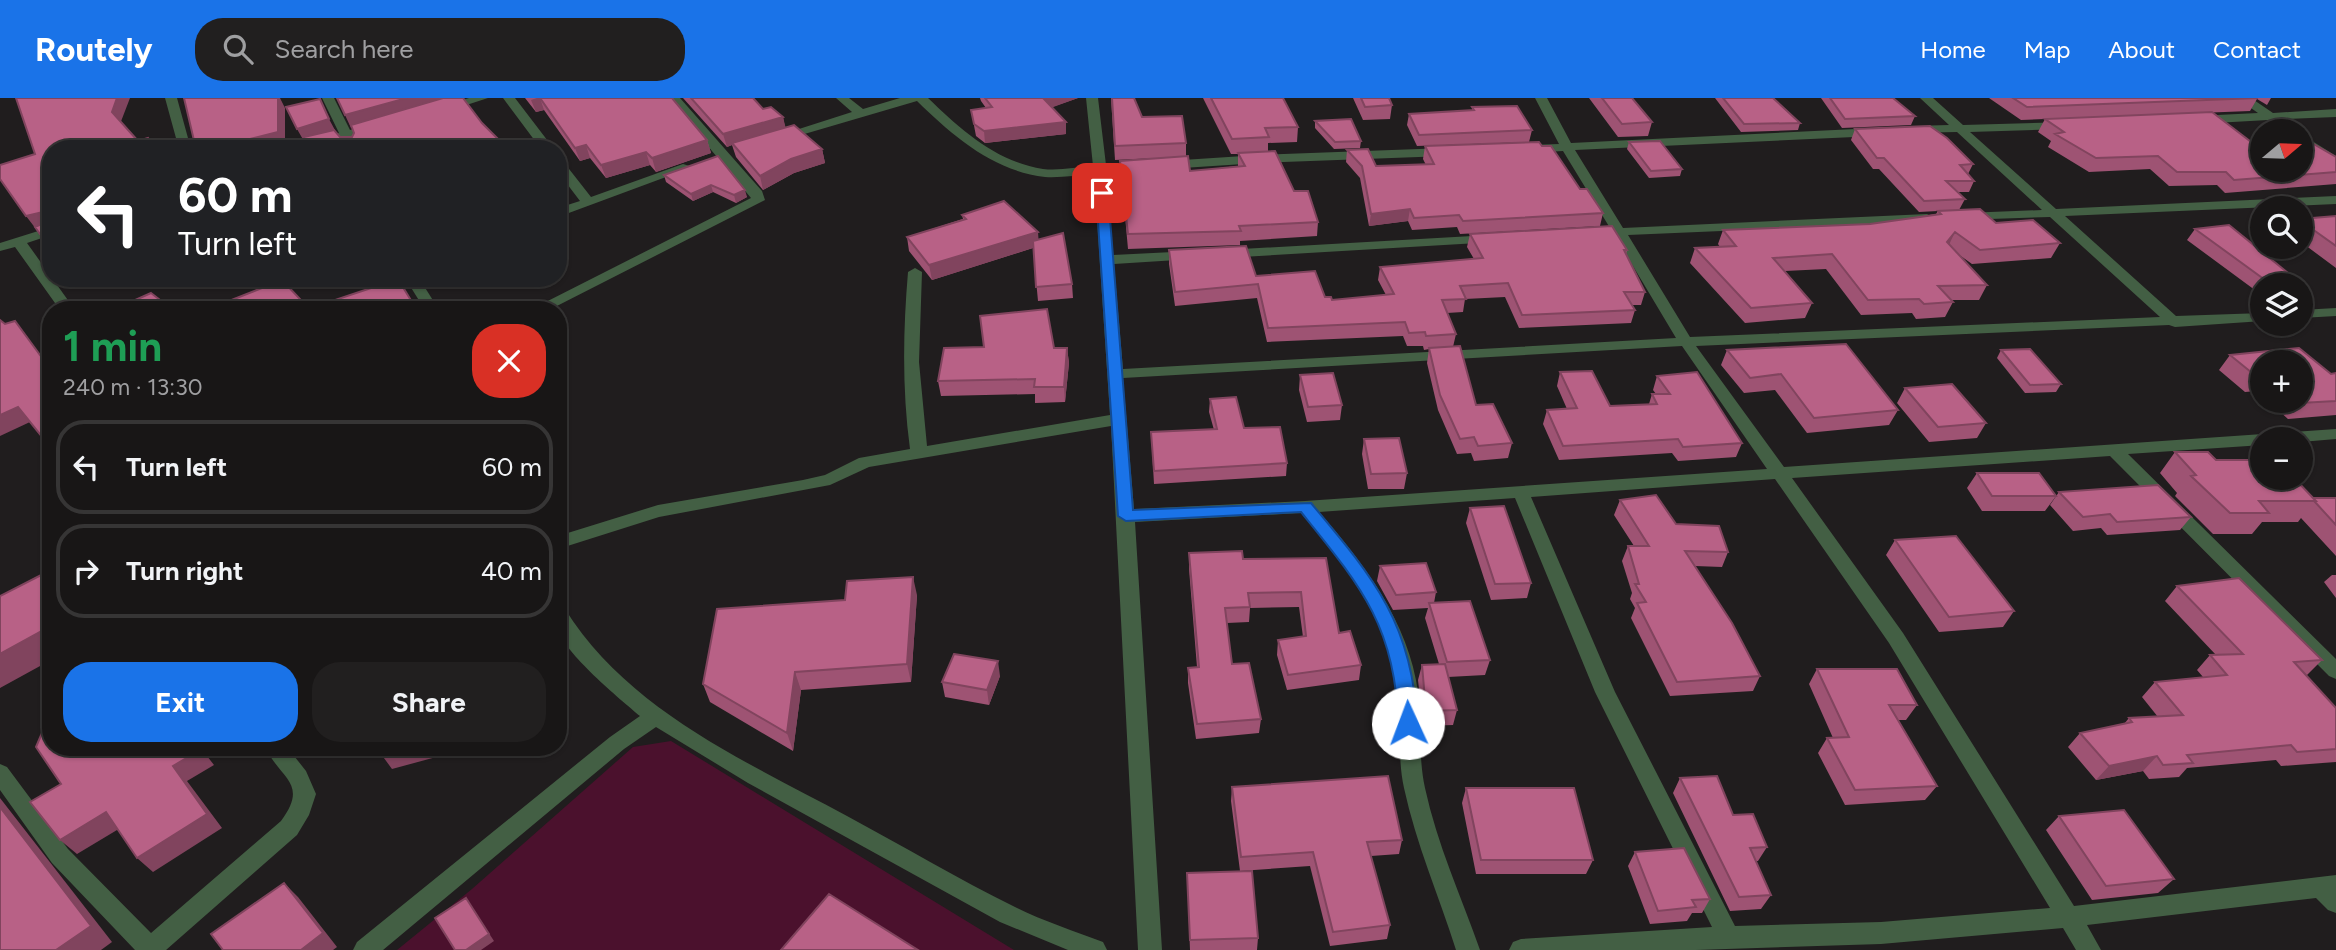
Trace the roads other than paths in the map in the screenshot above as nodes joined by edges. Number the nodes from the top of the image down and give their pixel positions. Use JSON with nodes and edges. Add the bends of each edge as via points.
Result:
{"nodes":[{"id":1,"x":171,"y":98,"type":"edge"},
{"id":2,"x":328,"y":98,"type":"edge"},
{"id":3,"x":482,"y":98,"type":"edge"},
{"id":4,"x":509,"y":98,"type":"edge"},
{"id":5,"x":674,"y":98,"type":"edge"},
{"id":6,"x":842,"y":98,"type":"edge"},
{"id":7,"x":913,"y":98,"type":"edge"},
{"id":8,"x":921,"y":98,"type":"edge"},
{"id":9,"x":1092,"y":98,"type":"edge"},
{"id":10,"x":1103,"y":98,"type":"edge"},
{"id":11,"x":1541,"y":98,"type":"edge"},
{"id":12,"x":1926,"y":98,"type":"edge"},
{"id":13,"x":2243,"y":98,"type":"edge"},
{"id":14,"x":889,"y":102,"type":"edge"},
{"id":15,"x":428,"y":113,"type":"edge"},
{"id":16,"x":860,"y":113,"type":"junction"},
{"id":17,"x":2336,"y":113,"type":"edge"},
{"id":18,"x":2271,"y":116,"type":"junction"},
{"id":19,"x":2275,"y":119,"type":"edge"},
{"id":20,"x":2179,"y":120,"type":"edge"},
{"id":21,"x":387,"y":123,"type":"edge"},
{"id":22,"x":2077,"y":124,"type":"edge"},
{"id":23,"x":1959,"y":128,"type":"junction"},
{"id":24,"x":346,"y":134,"type":"junction"},
{"id":25,"x":183,"y":140,"type":"edge"},
{"id":26,"x":328,"y":140,"type":"edge"},
{"id":27,"x":349,"y":140,"type":"edge"},
{"id":28,"x":541,"y":140,"type":"edge"},
{"id":29,"x":762,"y":143,"type":"edge"},
{"id":30,"x":2314,"y":147,"type":"edge"},
{"id":31,"x":1567,"y":148,"type":"junction"},
{"id":32,"x":1514,"y":149,"type":"edge"},
{"id":33,"x":1460,"y":152,"type":"edge"},
{"id":34,"x":719,"y":156,"type":"junction"},
{"id":35,"x":2336,"y":162,"type":"edge"},
{"id":36,"x":1100,"y":171,"type":"junction"},
{"id":37,"x":567,"y":175,"type":"edge"},
{"id":38,"x":2336,"y":200,"type":"edge"},
{"id":39,"x":587,"y":201,"type":"junction"},
{"id":40,"x":567,"y":209,"type":"edge"},
{"id":41,"x":2053,"y":213,"type":"junction"},
{"id":42,"x":1618,"y":232,"type":"junction"},
{"id":43,"x":42,"y":234,"type":"edge"},
{"id":44,"x":1576,"y":234,"type":"edge"},
{"id":45,"x":1507,"y":238,"type":"edge"},
{"id":46,"x":19,"y":242,"type":"junction"},
{"id":47,"x":0,"y":247,"type":"edge"},
{"id":48,"x":1105,"y":260,"type":"junction"},
{"id":49,"x":915,"y":272,"type":"dead end"},
{"id":50,"x":42,"y":274,"type":"edge"},
{"id":51,"x":555,"y":301,"type":"edge"},
{"id":52,"x":2336,"y":312,"type":"edge"},
{"id":53,"x":2313,"y":313,"type":"edge"},
{"id":54,"x":2250,"y":318,"type":"edge"},
{"id":55,"x":2175,"y":323,"type":"junction"},
{"id":56,"x":1686,"y":342,"type":"junction"},
{"id":57,"x":1115,"y":374,"type":"junction"},
{"id":58,"x":1119,"y":419,"type":"junction"},
{"id":59,"x":2336,"y":434,"type":"edge"},
{"id":60,"x":2114,"y":450,"type":"junction"},
{"id":61,"x":919,"y":451,"type":"junction"},
{"id":62,"x":1779,"y":473,"type":"junction"},
{"id":63,"x":1520,"y":490,"type":"junction"},
{"id":64,"x":1305,"y":507,"type":"junction"},
{"id":65,"x":1126,"y":516,"type":"junction"},
{"id":66,"x":567,"y":540,"type":"edge"},
{"id":67,"x":567,"y":629,"type":"edge"},
{"id":68,"x":2336,"y":671,"type":"edge"},
{"id":69,"x":655,"y":716,"type":"junction"},
{"id":70,"x":282,"y":756,"type":"edge"},
{"id":71,"x":0,"y":773,"type":"edge"},
{"id":72,"x":2331,"y":892,"type":"edge"},
{"id":73,"x":2067,"y":917,"type":"junction"},
{"id":74,"x":1729,"y":937,"type":"junction"},
{"id":75,"x":1698,"y":945,"type":"edge"},
{"id":76,"x":151,"y":949,"type":"edge"},
{"id":77,"x":365,"y":950,"type":"edge"},
{"id":78,"x":1095,"y":950,"type":"edge"},
{"id":79,"x":1150,"y":950,"type":"edge"},
{"id":80,"x":1468,"y":950,"type":"edge"},
{"id":81,"x":1521,"y":950,"type":"edge"},
{"id":82,"x":2089,"y":950,"type":"edge"}],
"edges":[{"from":1,"to":25,"type":"street"},
{"from":2,"to":24,"type":"street"},
{"from":3,"to":15,"type":"street"},
{"from":4,"to":28,"type":"street"},
{"from":5,"to":34,"type":"street"},
{"from":6,"to":16,"type":"street"},
{"from":7,"to":14,"type":"street"},
{"from":8,"to":36,"type":"street","via":[[953,129],[1006,164],[1046,173]]},
{"from":9,"to":10,"type":"street"},
{"from":9,"to":36,"type":"street"},
{"from":11,"to":31,"type":"street"},
{"from":12,"to":23,"type":"street"},
{"from":13,"to":18,"type":"street"},
{"from":14,"to":16,"type":"street"},
{"from":16,"to":29,"type":"street"},
{"from":17,"to":18,"type":"street"},
{"from":18,"to":19,"type":"street"},
{"from":18,"to":20,"type":"street"},
{"from":21,"to":24,"type":"street"},
{"from":22,"to":23,"type":"street"},
{"from":23,"to":31,"type":"street"},
{"from":23,"to":41,"type":"street"},
{"from":24,"to":26,"type":"street"},
{"from":24,"to":27,"type":"street"},
{"from":30,"to":35,"type":"street"},
{"from":31,"to":32,"type":"street"},
{"from":31,"to":42,"type":"street"},
{"from":33,"to":36,"type":"street","via":[[1259,159]]},
{"from":34,"to":39,"type":"street"},
{"from":34,"to":51,"type":"street","via":[[758,200]]},
{"from":36,"to":48,"type":"street"},
{"from":37,"to":39,"type":"street"},
{"from":38,"to":41,"type":"street"},
{"from":39,"to":40,"type":"street"},
{"from":41,"to":42,"type":"street"},
{"from":41,"to":55,"type":"street"},
{"from":42,"to":44,"type":"street"},
{"from":42,"to":56,"type":"street"},
{"from":43,"to":46,"type":"street"},
{"from":45,"to":48,"type":"street"},
{"from":46,"to":47,"type":"street"},
{"from":46,"to":50,"type":"street"},
{"from":48,"to":57,"type":"street"},
{"from":49,"to":61,"type":"street","via":[[909,352]]},
{"from":52,"to":53,"type":"street"},
{"from":54,"to":55,"type":"street"},
{"from":55,"to":56,"type":"street"},
{"from":56,"to":57,"type":"street"},
{"from":56,"to":62,"type":"street"},
{"from":57,"to":58,"type":"street"},
{"from":58,"to":61,"type":"street"},
{"from":58,"to":65,"type":"street"},
{"from":59,"to":60,"type":"street"},
{"from":60,"to":62,"type":"street"},
{"from":60,"to":68,"type":"street"},
{"from":61,"to":66,"type":"street","via":[[864,462],[803,486],[658,511]]},
{"from":62,"to":63,"type":"street"},
{"from":62,"to":73,"type":"street","via":[[1896,638]]},
{"from":63,"to":64,"type":"street"},
{"from":63,"to":74,"type":"street","via":[[1605,692]]},
{"from":64,"to":65,"type":"street"},
{"from":64,"to":80,"type":"street","via":[[1366,581],[1386,620],[1406,681],[1414,788]]},
{"from":65,"to":79,"type":"street"},
{"from":67,"to":69,"type":"street","via":[[608,679]]},
{"from":69,"to":77,"type":"street"},
{"from":69,"to":78,"type":"street","via":[[755,777],[1008,915]]},
{"from":70,"to":76,"type":"street","via":[[306,788],[305,808],[289,828]]},
{"from":71,"to":76,"type":"street","via":[[60,856]]},
{"from":72,"to":73,"type":"street"},
{"from":73,"to":74,"type":"street","via":[[1881,933]]},
{"from":73,"to":82,"type":"street"},
{"from":74,"to":75,"type":"street"},
{"from":75,"to":81,"type":"street"}]}
